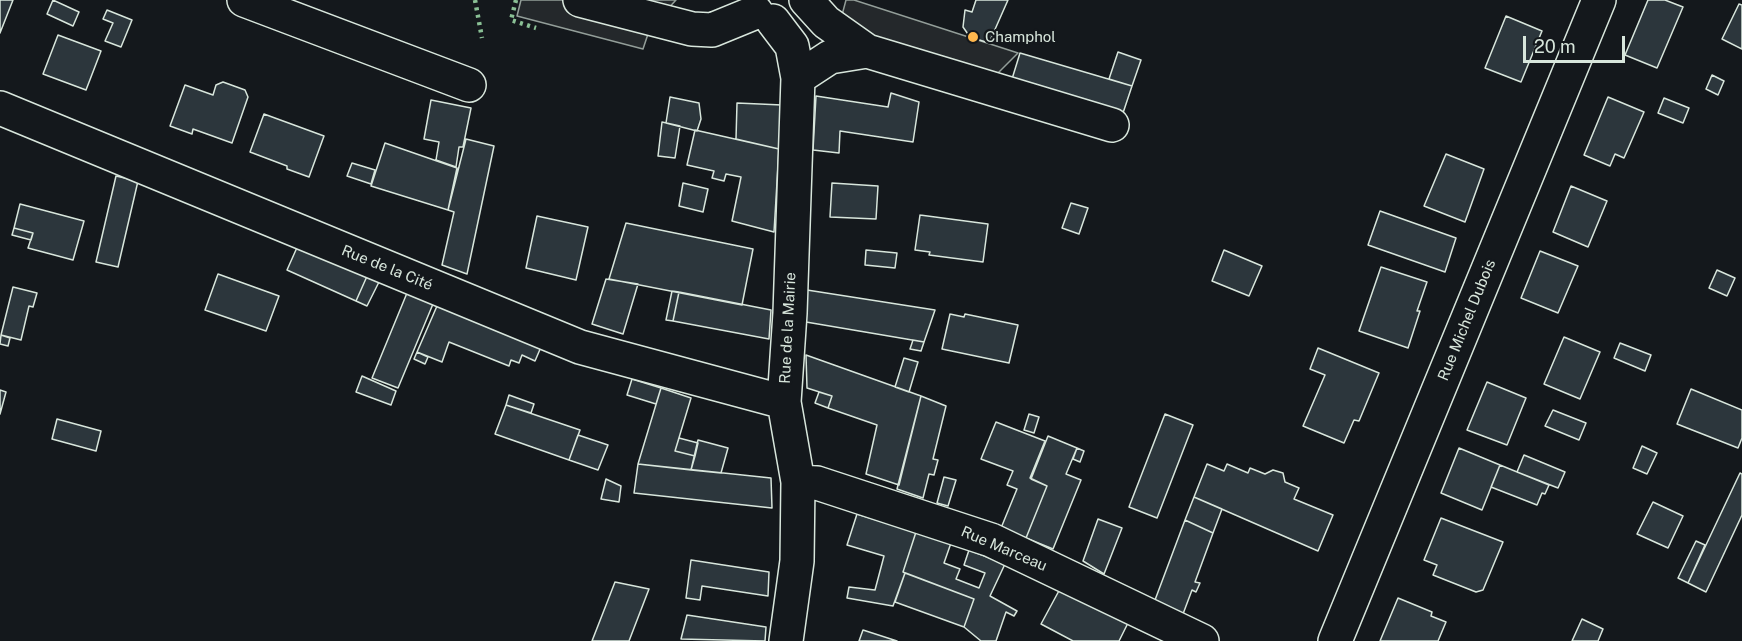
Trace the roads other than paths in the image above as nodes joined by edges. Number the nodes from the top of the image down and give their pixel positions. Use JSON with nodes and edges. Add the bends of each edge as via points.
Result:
{"nodes":[{"id":1,"x":244,"y":0,"type":"edge"},
{"id":2,"x":580,"y":0,"type":"edge"},
{"id":3,"x":803,"y":0,"type":"edge"},
{"id":4,"x":1599,"y":0,"type":"edge"},
{"id":5,"x":760,"y":11,"type":"edge"},
{"id":6,"x":867,"y":51,"type":"junction"},
{"id":7,"x":798,"y":78,"type":"junction"},
{"id":8,"x":469,"y":85,"type":"dead end"},
{"id":9,"x":0,"y":108,"type":"edge"},
{"id":10,"x":1112,"y":125,"type":"dead end"},
{"id":11,"x":784,"y":402,"type":"junction"},
{"id":12,"x":798,"y":482,"type":"junction"},
{"id":13,"x":786,"y":641,"type":"edge"},
{"id":14,"x":1202,"y":641,"type":"edge"},
{"id":15,"x":1335,"y":641,"type":"edge"}],
"edges":[{"from":1,"to":8,"type":"street"},
{"from":2,"to":5,"type":"street","via":[[692,29],[712,30]]},
{"from":3,"to":5,"type":"street","via":[[794,14],[784,19]]},
{"from":3,"to":6,"type":"street"},
{"from":4,"to":15,"type":"street","name":"Rue Michel Dubois"},
{"from":5,"to":7,"type":"street","name":"Rue de la Mairie","via":[[792,46]]},
{"from":6,"to":7,"type":"street","via":[[831,57]]},
{"from":6,"to":10,"type":"street"},
{"from":7,"to":11,"type":"street","name":"Rue de la Mairie"},
{"from":9,"to":11,"type":"street","name":"Rue de la Cité","via":[[580,347]]},
{"from":11,"to":12,"type":"street","name":"Rue de la Mairie"},
{"from":12,"to":13,"type":"street","name":"Rue de la Mairie","via":[[796,561]]},
{"from":12,"to":14,"type":"street","name":"Rue Marceau","via":[[817,483],[991,540]]}]}
